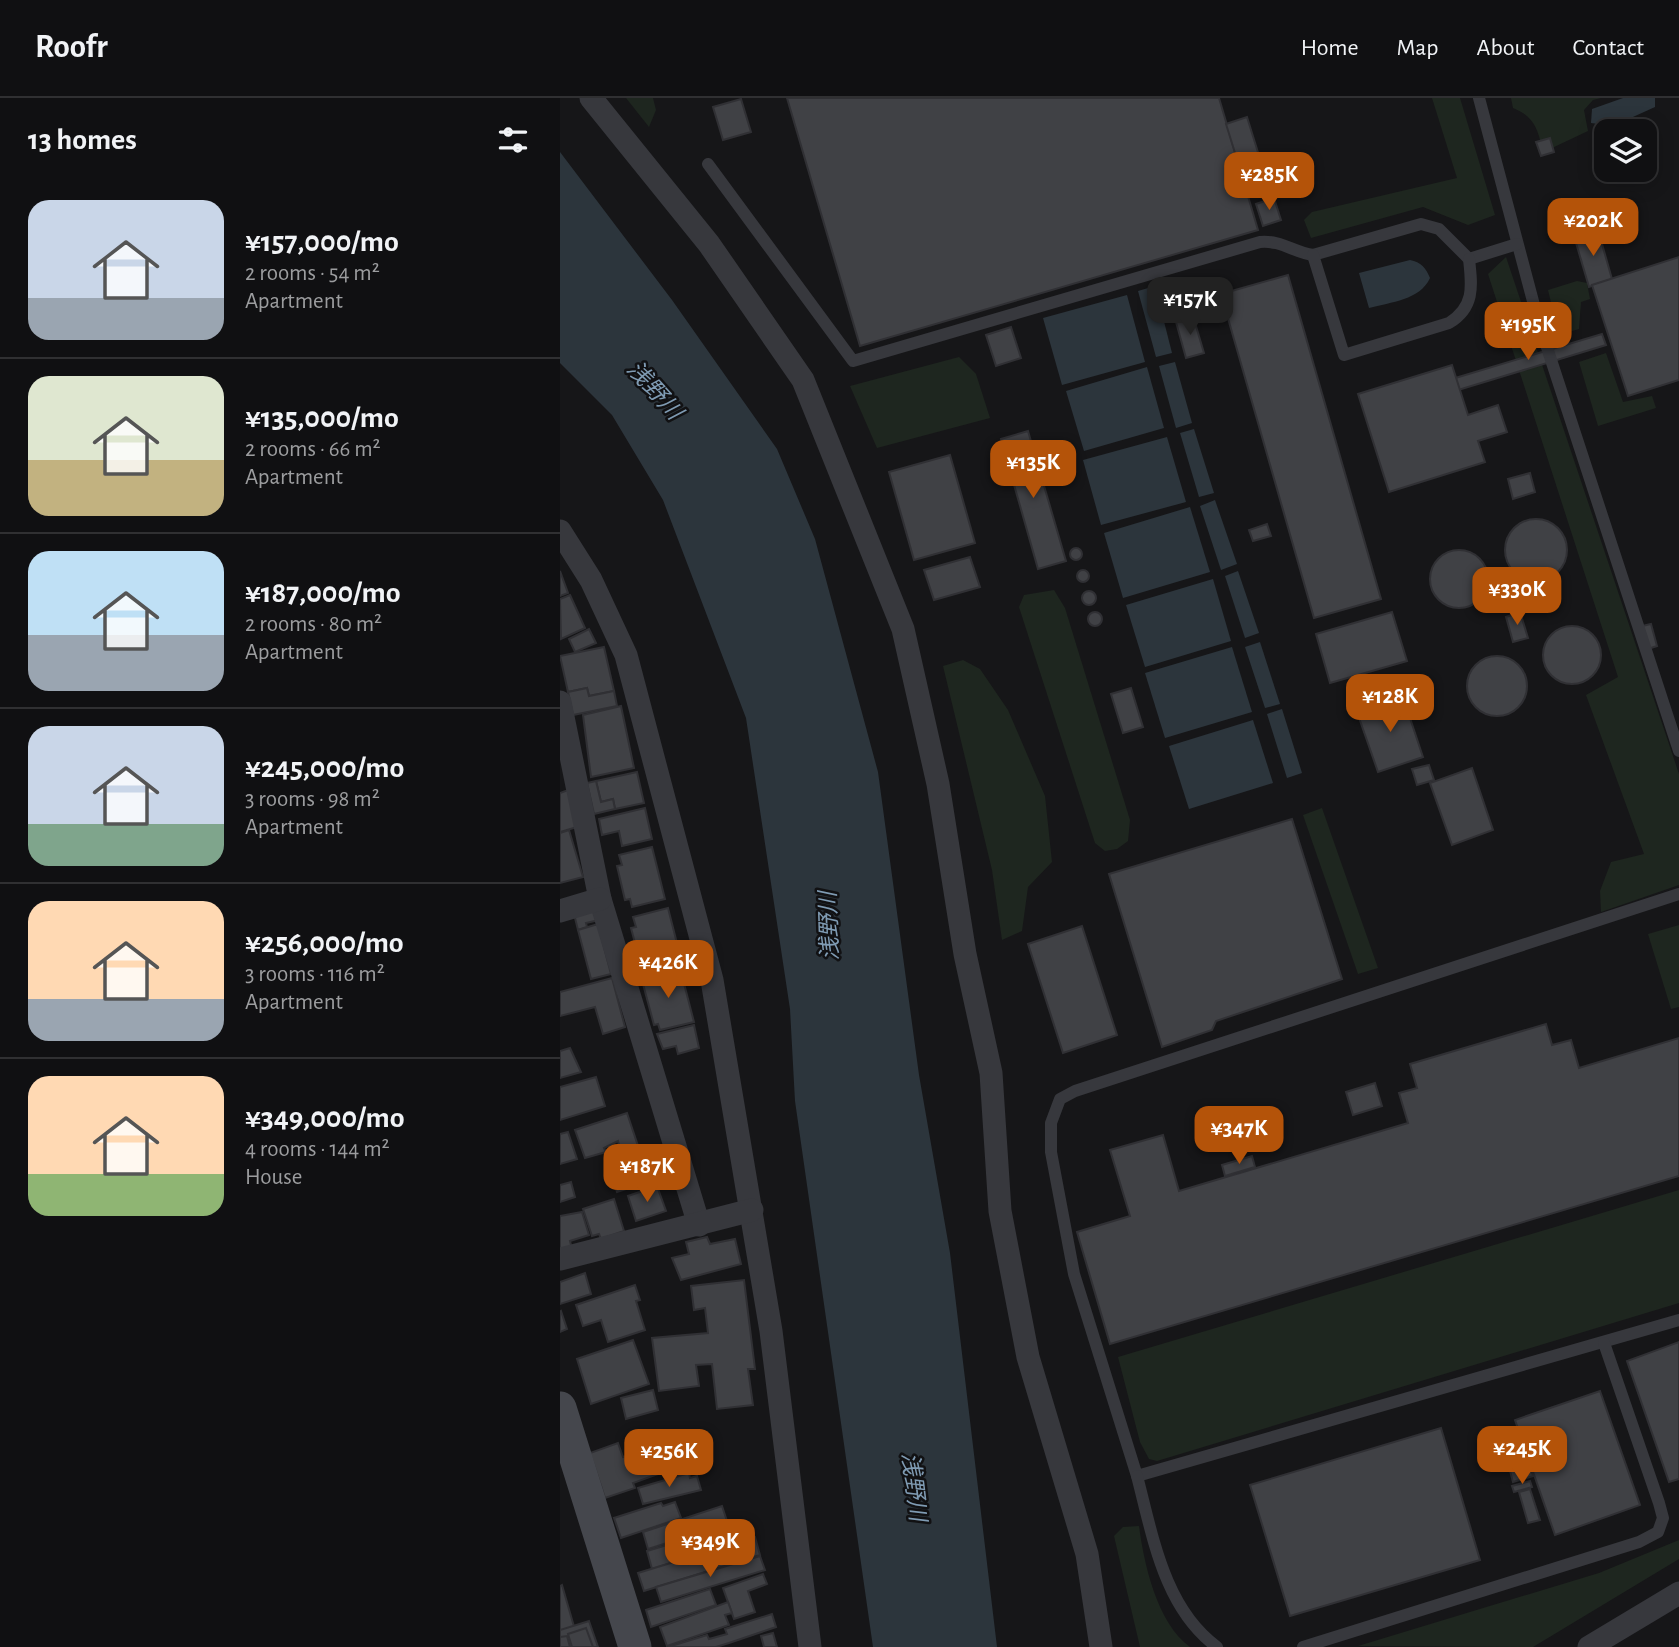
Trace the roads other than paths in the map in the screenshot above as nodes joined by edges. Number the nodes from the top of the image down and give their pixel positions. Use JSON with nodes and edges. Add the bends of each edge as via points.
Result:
{"nodes":[{"id":1,"x":591,"y":98,"type":"edge"},
{"id":2,"x":1479,"y":98,"type":"edge"},
{"id":3,"x":708,"y":163,"type":"dead end"},
{"id":4,"x":1517,"y":244,"type":"junction"},
{"id":5,"x":1313,"y":255,"type":"junction"},
{"id":6,"x":1469,"y":258,"type":"junction"},
{"id":7,"x":560,"y":530,"type":"edge"},
{"id":8,"x":560,"y":702,"type":"edge"},
{"id":9,"x":564,"y":734,"type":"edge"},
{"id":10,"x":1679,"y":751,"type":"edge"},
{"id":11,"x":1679,"y":894,"type":"edge"},
{"id":12,"x":600,"y":899,"type":"junction"},
{"id":13,"x":560,"y":911,"type":"edge"},
{"id":14,"x":752,"y":1210,"type":"junction"},
{"id":15,"x":699,"y":1225,"type":"junction"},
{"id":16,"x":560,"y":1259,"type":"edge"},
{"id":17,"x":1679,"y":1320,"type":"edge"},
{"id":18,"x":1604,"y":1343,"type":"junction"},
{"id":19,"x":560,"y":1408,"type":"edge"},
{"id":20,"x":1137,"y":1476,"type":"junction"},
{"id":21,"x":1679,"y":1593,"type":"edge"},
{"id":22,"x":635,"y":1647,"type":"edge"},
{"id":23,"x":810,"y":1647,"type":"edge"},
{"id":24,"x":1101,"y":1647,"type":"edge"},
{"id":25,"x":1217,"y":1647,"type":"edge"},
{"id":26,"x":1303,"y":1647,"type":"edge"},
{"id":27,"x":1589,"y":1647,"type":"edge"}],
"edges":[{"from":1,"to":24,"type":"street","via":[[709,244],[803,380],[903,629],[938,785],[965,954],[991,1073],[1000,1211],[1028,1357],[1087,1554]]},
{"from":2,"to":4,"type":"lane"},
{"from":3,"to":5,"type":"lane","via":[[853,361],[1260,242],[1272,241]]},
{"from":4,"to":6,"type":"lane"},
{"from":4,"to":10,"type":"lane","via":[[1567,412]]},
{"from":5,"to":6,"type":"lane","via":[[1421,224],[1439,229]]},
{"from":5,"to":6,"type":"lane","via":[[1343,355],[1461,316],[1472,288]]},
{"from":7,"to":14,"type":"street","via":[[592,580],[626,655],[712,980]]},
{"from":8,"to":9,"type":"street"},
{"from":9,"to":12,"type":"street"},
{"from":11,"to":20,"type":"lane","via":[[1060,1099],[1051,1123],[1051,1152],[1074,1274]]},
{"from":12,"to":13,"type":"street"},
{"from":12,"to":15,"type":"street"},
{"from":14,"to":15,"type":"street"},
{"from":14,"to":23,"type":"street","via":[[787,1447]]},
{"from":15,"to":16,"type":"street"},
{"from":17,"to":18,"type":"lane"},
{"from":18,"to":20,"type":"lane"},
{"from":18,"to":26,"type":"lane","via":[[1659,1503],[1663,1518],[1658,1532],[1639,1542]]},
{"from":19,"to":22,"type":"main road"},
{"from":20,"to":25,"type":"lane","via":[[1164,1577],[1194,1628]]},
{"from":21,"to":27,"type":"street"}]}
